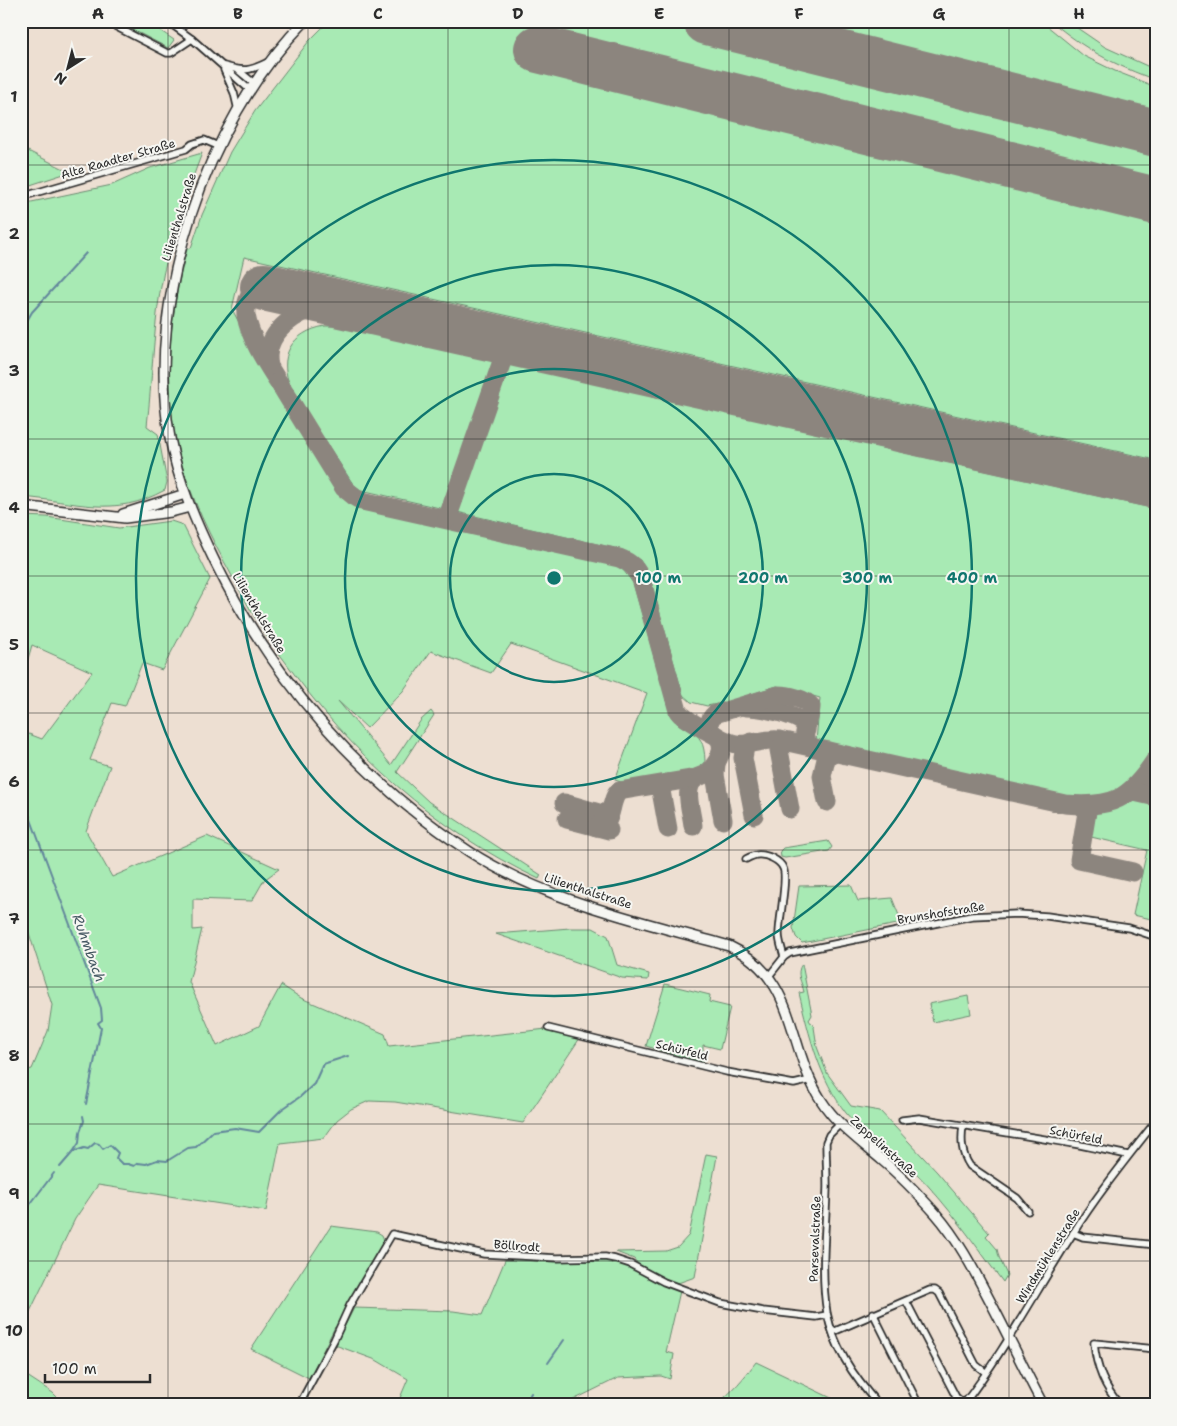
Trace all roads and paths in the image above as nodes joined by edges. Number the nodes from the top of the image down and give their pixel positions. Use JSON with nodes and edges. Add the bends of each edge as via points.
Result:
{"nodes":[{"id":1,"x":105,"y":21,"type":"edge"},
{"id":2,"x":167,"y":21,"type":"edge"},
{"id":3,"x":305,"y":21,"type":"edge"},
{"id":4,"x":192,"y":39,"type":"junction"},
{"id":5,"x":272,"y":60,"type":"junction"},
{"id":6,"x":222,"y":65,"type":"junction"},
{"id":7,"x":239,"y":71,"type":"junction"},
{"id":8,"x":253,"y":88,"type":"junction"},
{"id":9,"x":238,"y":110,"type":"junction"},
{"id":10,"x":218,"y":146,"type":"junction"},
{"id":11,"x":21,"y":197,"type":"edge"},
{"id":12,"x":185,"y":494,"type":"junction"},
{"id":13,"x":21,"y":506,"type":"edge"},
{"id":14,"x":190,"y":507,"type":"junction"},
{"id":15,"x":111,"y":516,"type":"junction"},
{"id":16,"x":746,"y":859,"type":"dead end"},
{"id":17,"x":1156,"y":937,"type":"edge"},
{"id":18,"x":784,"y":957,"type":"junction"},
{"id":19,"x":769,"y":976,"type":"junction"},
{"id":20,"x":1156,"y":1025,"type":"edge"},
{"id":21,"x":548,"y":1028,"type":"dead end"},
{"id":22,"x":1156,"y":1033,"type":"edge"},
{"id":23,"x":811,"y":1080,"type":"junction"},
{"id":24,"x":902,"y":1120,"type":"dead end"},
{"id":25,"x":1156,"y":1120,"type":"edge"},
{"id":26,"x":840,"y":1124,"type":"junction"},
{"id":27,"x":963,"y":1125,"type":"junction"},
{"id":28,"x":1128,"y":1156,"type":"junction"},
{"id":29,"x":1028,"y":1211,"type":"dead end"},
{"id":30,"x":1073,"y":1233,"type":"junction"},
{"id":31,"x":1156,"y":1245,"type":"edge"},
{"id":32,"x":906,"y":1301,"type":"junction"},
{"id":33,"x":873,"y":1313,"type":"junction"},
{"id":34,"x":828,"y":1315,"type":"junction"},
{"id":35,"x":832,"y":1332,"type":"junction"},
{"id":36,"x":1009,"y":1338,"type":"junction"},
{"id":37,"x":1156,"y":1349,"type":"edge"},
{"id":38,"x":985,"y":1372,"type":"junction"},
{"id":39,"x":917,"y":1404,"type":"edge"},
{"id":40,"x":963,"y":1404,"type":"edge"},
{"id":41,"x":299,"y":1405,"type":"edge"},
{"id":42,"x":879,"y":1405,"type":"edge"},
{"id":43,"x":1043,"y":1405,"type":"edge"},
{"id":44,"x":1120,"y":1405,"type":"edge"}],
"edges":[{"from":1,"to":4,"type":"street","via":[[167,53]]},
{"from":2,"to":4,"type":"street"},
{"from":3,"to":5,"type":"main road","name":"Lilienthalstraße"},
{"from":4,"to":6,"type":"street"},
{"from":5,"to":7,"type":"street","via":[[250,70]]},
{"from":5,"to":8,"type":"main road","name":"Lilienthalstraße"},
{"from":6,"to":7,"type":"street"},
{"from":6,"to":8,"type":"street"},
{"from":6,"to":9,"type":"street"},
{"from":7,"to":8,"type":"street"},
{"from":8,"to":9,"type":"main road","name":"Lilienthalstraße"},
{"from":9,"to":10,"type":"main road","name":"Lilienthalstraße"},
{"from":10,"to":11,"type":"street","name":"Alte Raadter Straße","via":[[204,140],[186,149]]},
{"from":10,"to":12,"type":"main road","name":"Lilienthalstraße","via":[[186,230],[167,318],[164,360],[166,411]]},
{"from":12,"to":14,"type":"main road","name":"Lilienthalstraße"},
{"from":12,"to":15,"type":"main road"},
{"from":13,"to":15,"type":"main road"},
{"from":14,"to":15,"type":"main road","via":[[125,518]]},
{"from":14,"to":19,"type":"main road","name":"Lilienthalstraße","via":[[238,606],[286,681],[335,739],[398,799],[471,852],[527,883],[558,896],[729,946],[755,961]]},
{"from":16,"to":18,"type":"street","via":[[755,854],[766,855],[777,860],[784,869],[779,936]]},
{"from":17,"to":18,"type":"street","name":"Brunshofstraße","via":[[1128,928],[1047,916],[972,916],[807,949]]},
{"from":18,"to":19,"type":"street"},
{"from":19,"to":23,"type":"main road","name":"Zeppelinstraße","via":[[787,1011]]},
{"from":20,"to":22,"type":"street"},
{"from":21,"to":23,"type":"street","name":"Schürfeld","via":[[727,1072],[794,1084]]},
{"from":23,"to":26,"type":"main road","name":"Zeppelinstraße","via":[[821,1100]]},
{"from":24,"to":27,"type":"street","name":"Schürfeld","via":[[919,1118]]},
{"from":25,"to":28,"type":"street","name":"Windmühlenstraße"},
{"from":26,"to":34,"type":"street","name":"Parsevalstraße","via":[[826,1142],[823,1260]]},
{"from":26,"to":36,"type":"main road","name":"Zeppelinstraße","via":[[903,1178],[937,1216],[966,1258]]},
{"from":27,"to":28,"type":"street","name":"Schürfeld"},
{"from":27,"to":29,"type":"street","via":[[962,1150],[970,1166],[1017,1198]]},
{"from":28,"to":30,"type":"street","name":"Windmühlenstraße"},
{"from":30,"to":31,"type":"street","via":[[1083,1237]]},
{"from":30,"to":36,"type":"street","name":"Windmühlenstraße"},
{"from":32,"to":33,"type":"street"},
{"from":32,"to":38,"type":"street","via":[[930,1290],[939,1293],[976,1365]]},
{"from":32,"to":40,"type":"street","via":[[956,1397]]},
{"from":33,"to":35,"type":"street"},
{"from":33,"to":39,"type":"street"},
{"from":34,"to":35,"type":"street","name":"Parsevalstraße"},
{"from":34,"to":41,"type":"street","name":"Böllrodt","via":[[816,1317],[763,1311],[720,1302],[678,1288],[615,1259],[484,1254],[392,1234],[350,1305]]},
{"from":35,"to":42,"type":"street","name":"Parsevalstraße","via":[[853,1373]]},
{"from":36,"to":38,"type":"street","name":"Windmühlenstraße"},
{"from":36,"to":43,"type":"main road","name":"Zeppelinstraße"},
{"from":37,"to":44,"type":"street","via":[[1094,1343],[1099,1371]]},
{"from":38,"to":40,"type":"street","name":"Windmühlenstraße"}]}
